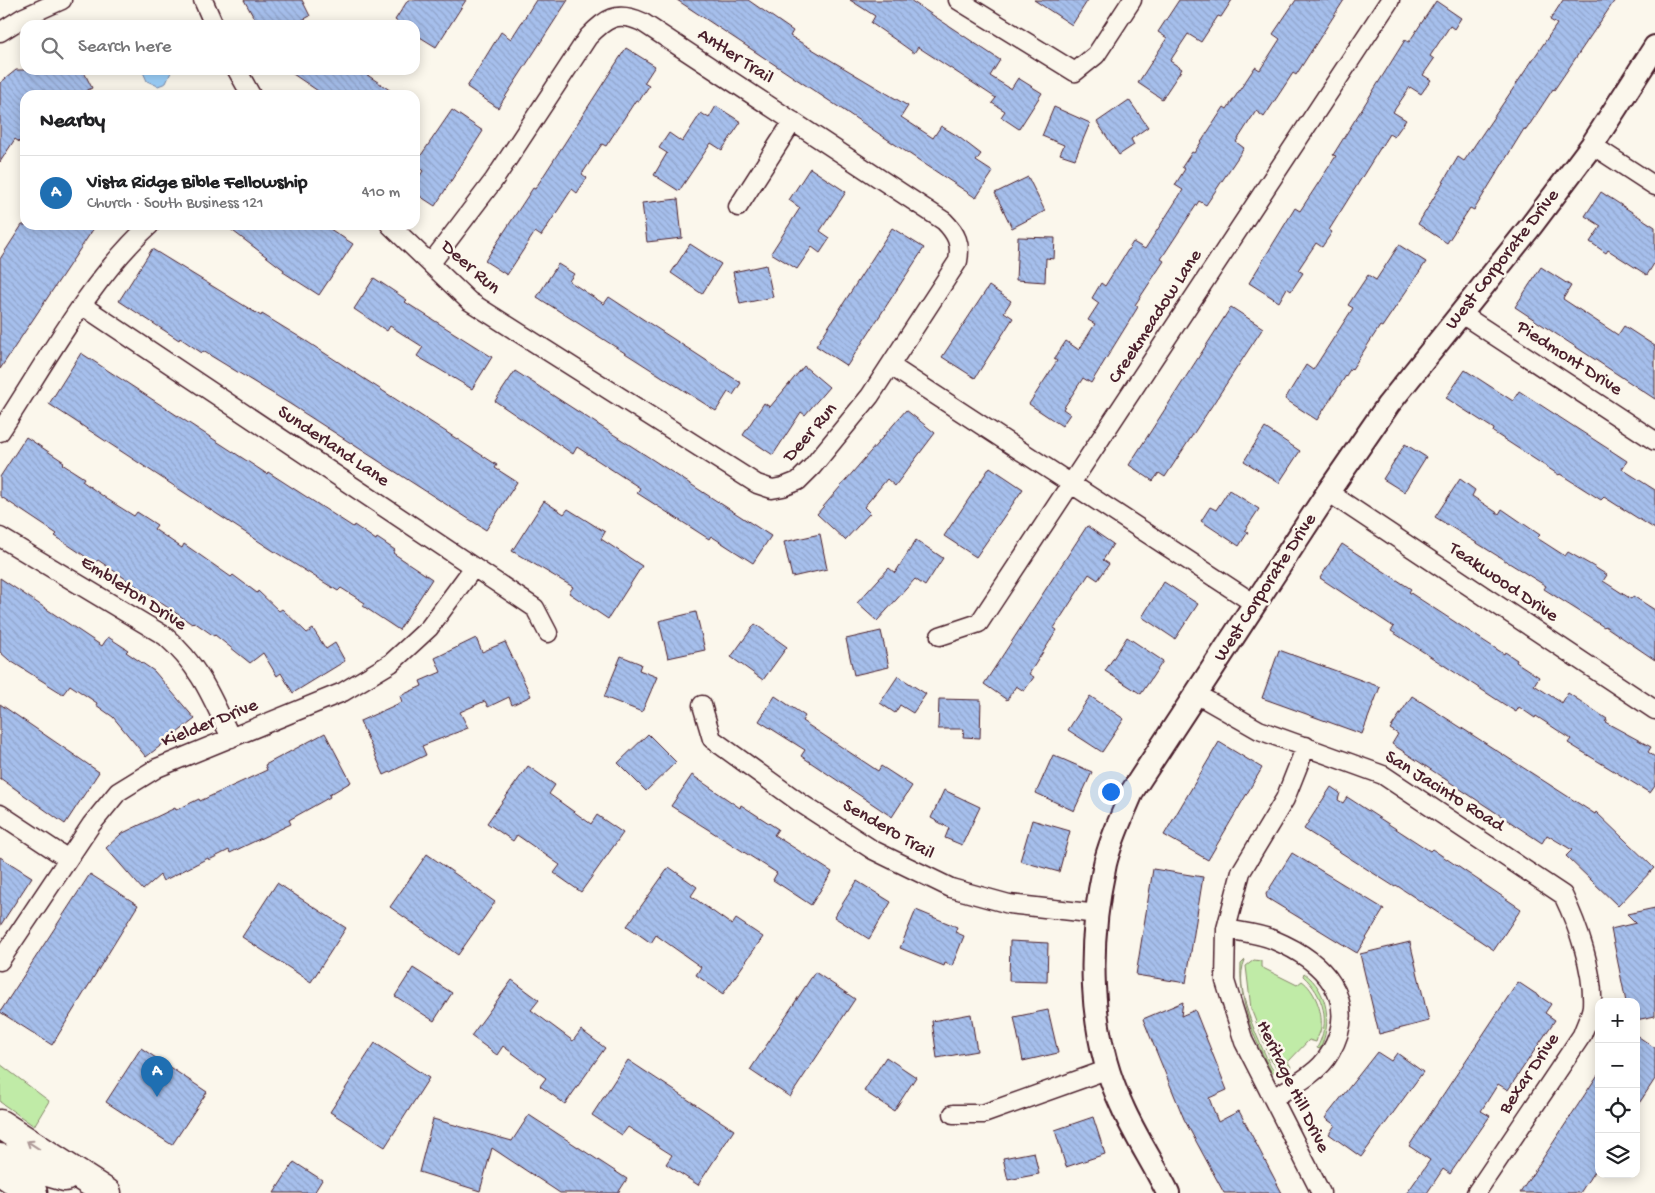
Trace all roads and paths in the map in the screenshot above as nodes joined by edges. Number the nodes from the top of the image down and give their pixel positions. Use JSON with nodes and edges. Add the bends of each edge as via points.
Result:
{"nodes":[{"id":1,"x":62,"y":0,"type":"edge"},
{"id":2,"x":203,"y":0,"type":"edge"},
{"id":3,"x":958,"y":0,"type":"edge"},
{"id":4,"x":1132,"y":0,"type":"edge"},
{"id":5,"x":1390,"y":0,"type":"edge"},
{"id":6,"x":212,"y":20,"type":"edge"},
{"id":7,"x":0,"y":32,"type":"edge"},
{"id":8,"x":1655,"y":48,"type":"edge"},
{"id":9,"x":240,"y":75,"type":"edge"},
{"id":10,"x":248,"y":90,"type":"edge"},
{"id":11,"x":793,"y":121,"type":"junction"},
{"id":12,"x":1592,"y":145,"type":"junction"},
{"id":13,"x":1655,"y":186,"type":"edge"},
{"id":14,"x":738,"y":207,"type":"dead end"},
{"id":15,"x":144,"y":230,"type":"edge"},
{"id":16,"x":395,"y":230,"type":"edge"},
{"id":17,"x":431,"y":263,"type":"junction"},
{"id":18,"x":83,"y":306,"type":"junction"},
{"id":19,"x":1460,"y":313,"type":"junction"},
{"id":20,"x":891,"y":366,"type":"junction"},
{"id":21,"x":0,"y":432,"type":"edge"},
{"id":22,"x":1655,"y":441,"type":"edge"},
{"id":23,"x":1072,"y":484,"type":"junction"},
{"id":24,"x":1328,"y":492,"type":"junction"},
{"id":25,"x":0,"y":537,"type":"edge"},
{"id":26,"x":474,"y":567,"type":"junction"},
{"id":27,"x":1255,"y":604,"type":"junction"},
{"id":28,"x":548,"y":633,"type":"dead end"},
{"id":29,"x":940,"y":636,"type":"dead end"},
{"id":30,"x":1196,"y":694,"type":"junction"},
{"id":31,"x":702,"y":705,"type":"dead end"},
{"id":32,"x":1655,"y":710,"type":"edge"},
{"id":33,"x":231,"y":738,"type":"junction"},
{"id":34,"x":1306,"y":746,"type":"junction"},
{"id":35,"x":0,"y":814,"type":"edge"},
{"id":36,"x":68,"y":859,"type":"junction"},
{"id":37,"x":1098,"y":914,"type":"junction"},
{"id":38,"x":1226,"y":928,"type":"junction"},
{"id":39,"x":0,"y":961,"type":"edge"},
{"id":40,"x":1588,"y":969,"type":"joint"},
{"id":41,"x":1109,"y":1069,"type":"junction"},
{"id":42,"x":1273,"y":1098,"type":"junction"},
{"id":43,"x":953,"y":1114,"type":"dead end"},
{"id":44,"x":0,"y":1124,"type":"edge"},
{"id":45,"x":0,"y":1158,"type":"edge"},
{"id":46,"x":0,"y":1171,"type":"edge"},
{"id":47,"x":97,"y":1187,"type":"edge"},
{"id":48,"x":33,"y":1193,"type":"edge"},
{"id":49,"x":1168,"y":1193,"type":"edge"},
{"id":50,"x":1321,"y":1193,"type":"edge"},
{"id":51,"x":1476,"y":1193,"type":"edge"}],
"edges":[{"from":1,"to":7,"type":"street"},
{"from":2,"to":6,"type":"street"},
{"from":3,"to":4,"type":"street","via":[[1075,72],[1096,55]]},
{"from":5,"to":23,"type":"street","name":"Creekmeadow Lane"},
{"from":8,"to":12,"type":"street","name":"West Corporate Drive"},
{"from":9,"to":10,"type":"street"},
{"from":11,"to":14,"type":"street"},
{"from":11,"to":17,"type":"street","name":"Antler Trail","via":[[642,22],[628,16],[614,17],[588,37],[489,188]]},
{"from":11,"to":20,"type":"street","name":"Antler Trail","via":[[944,221],[958,240],[958,261]]},
{"from":12,"to":13,"type":"street"},
{"from":12,"to":19,"type":"street","name":"West Corporate Drive"},
{"from":15,"to":18,"type":"street","via":[[128,245]]},
{"from":16,"to":17,"type":"street","name":"Deer Run"},
{"from":17,"to":20,"type":"street","name":"Deer Run","via":[[469,301],[756,484],[772,489],[798,481],[812,467]]},
{"from":18,"to":21,"type":"street"},
{"from":18,"to":26,"type":"street","name":"Sunderland Lane"},
{"from":19,"to":22,"type":"street","name":"Piedmont Drive"},
{"from":19,"to":24,"type":"street","name":"West Corporate Drive","via":[[1388,405]]},
{"from":20,"to":23,"type":"street"},
{"from":23,"to":27,"type":"street"},
{"from":23,"to":29,"type":"street","name":"Creekmeadow Lane","via":[[979,623]]},
{"from":24,"to":27,"type":"street","name":"West Corporate Drive"},
{"from":24,"to":32,"type":"street","name":"Teakwood Drive"},
{"from":25,"to":33,"type":"street","name":"Embleton Drive","via":[[171,641],[200,673]]},
{"from":26,"to":28,"type":"street","name":"Sunderland Lane","via":[[535,608]]},
{"from":26,"to":33,"type":"street","name":"Kielder Drive","via":[[429,628],[391,664],[344,692]]},
{"from":27,"to":30,"type":"street","name":"West Corporate Drive"},
{"from":30,"to":34,"type":"street","name":"San Jacinto Road","via":[[1259,730]]},
{"from":30,"to":37,"type":"street","name":"West Corporate Drive","via":[[1133,790],[1116,829],[1106,864]]},
{"from":31,"to":37,"type":"street","name":"Sendero Trail","via":[[712,739],[873,850],[951,888],[1009,904]]},
{"from":33,"to":36,"type":"street","name":"Kielder Drive","via":[[157,768],[118,792]]},
{"from":34,"to":38,"type":"street","name":"Heritage Hill Drive","via":[[1285,799],[1241,872]]},
{"from":34,"to":40,"type":"street","name":"San Jacinto Road","via":[[1382,775],[1563,895],[1578,925]]},
{"from":35,"to":36,"type":"street"},
{"from":36,"to":39,"type":"street","name":"Kielder Drive"},
{"from":37,"to":41,"type":"street","name":"West Corporate Drive","via":[[1094,967],[1096,1018]]},
{"from":38,"to":42,"type":"street","name":"Heritage Hill Drive","via":[[1225,981],[1244,1042]]},
{"from":38,"to":42,"type":"street","via":[[1274,940],[1309,959],[1328,975],[1339,999],[1342,1025],[1330,1054],[1304,1079]]},
{"from":40,"to":51,"type":"street","name":"Bexar Drive","via":[[1592,1006],[1582,1035]]},
{"from":41,"to":43,"type":"street","via":[[983,1114]]},
{"from":41,"to":49,"type":"street","name":"West Corporate Drive","via":[[1121,1106]]},
{"from":42,"to":50,"type":"street","name":"Heritage Hill Drive"},
{"from":47,"to":44,"type":"main road","one_way":true},
{"from":45,"to":47,"type":"main road"},
{"from":46,"to":48,"type":"main road"}]}
